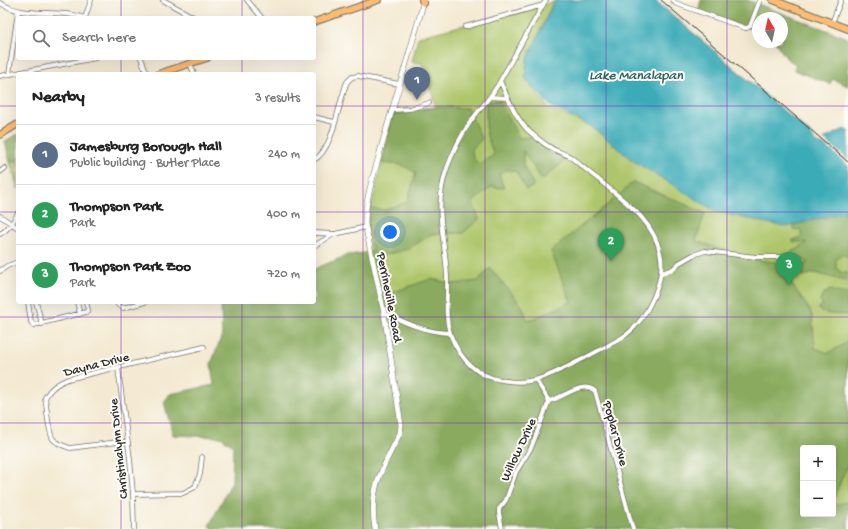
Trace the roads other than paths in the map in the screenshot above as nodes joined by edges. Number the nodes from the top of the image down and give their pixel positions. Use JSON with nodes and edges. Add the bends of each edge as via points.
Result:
{"nodes":[{"id":1,"x":91,"y":0,"type":"edge"},
{"id":2,"x":164,"y":0,"type":"edge"},
{"id":3,"x":247,"y":0,"type":"edge"},
{"id":4,"x":378,"y":0,"type":"edge"},
{"id":5,"x":546,"y":0,"type":"edge"},
{"id":6,"x":673,"y":0,"type":"edge"},
{"id":7,"x":760,"y":0,"type":"edge"},
{"id":8,"x":772,"y":0,"type":"edge"},
{"id":9,"x":841,"y":0,"type":"edge"},
{"id":10,"x":423,"y":1,"type":"edge"},
{"id":11,"x":0,"y":3,"type":"edge"},
{"id":12,"x":543,"y":5,"type":"junction"},
{"id":13,"x":18,"y":11,"type":"junction"},
{"id":14,"x":17,"y":16,"type":"edge"},
{"id":15,"x":74,"y":16,"type":"edge"},
{"id":16,"x":86,"y":16,"type":"edge"},
{"id":17,"x":192,"y":16,"type":"edge"},
{"id":18,"x":260,"y":16,"type":"edge"},
{"id":19,"x":316,"y":21,"type":"edge"},
{"id":20,"x":832,"y":23,"type":"junction"},
{"id":21,"x":16,"y":25,"type":"edge"},
{"id":22,"x":465,"y":28,"type":"dead end"},
{"id":23,"x":848,"y":29,"type":"edge"},
{"id":24,"x":85,"y":60,"type":"edge"},
{"id":25,"x":142,"y":60,"type":"edge"},
{"id":26,"x":200,"y":60,"type":"edge"},
{"id":27,"x":190,"y":63,"type":"junction"},
{"id":28,"x":20,"y":72,"type":"edge"},
{"id":29,"x":145,"y":72,"type":"edge"},
{"id":30,"x":164,"y":72,"type":"edge"},
{"id":31,"x":193,"y":72,"type":"edge"},
{"id":32,"x":16,"y":73,"type":"edge"},
{"id":33,"x":9,"y":74,"type":"junction"},
{"id":34,"x":0,"y":76,"type":"edge"},
{"id":35,"x":500,"y":81,"type":"junction"},
{"id":36,"x":399,"y":84,"type":"junction"},
{"id":37,"x":490,"y":97,"type":"junction"},
{"id":38,"x":508,"y":98,"type":"junction"},
{"id":39,"x":429,"y":103,"type":"dead end"},
{"id":40,"x":392,"y":110,"type":"junction"},
{"id":41,"x":316,"y":118,"type":"edge"},
{"id":42,"x":334,"y":122,"type":"junction"},
{"id":43,"x":16,"y":125,"type":"edge"},
{"id":44,"x":0,"y":135,"type":"edge"},
{"id":45,"x":316,"y":158,"type":"edge"},
{"id":46,"x":4,"y":168,"type":"dead end"},
{"id":47,"x":0,"y":172,"type":"edge"},
{"id":48,"x":0,"y":216,"type":"edge"},
{"id":49,"x":16,"y":217,"type":"edge"},
{"id":50,"x":12,"y":224,"type":"junction"},
{"id":51,"x":16,"y":227,"type":"edge"},
{"id":52,"x":366,"y":227,"type":"junction"},
{"id":53,"x":316,"y":233,"type":"edge"},
{"id":54,"x":0,"y":234,"type":"edge"},
{"id":55,"x":334,"y":234,"type":"junction"},
{"id":56,"x":316,"y":245,"type":"edge"},
{"id":57,"x":784,"y":259,"type":"dead end"},
{"id":58,"x":16,"y":263,"type":"edge"},
{"id":59,"x":0,"y":271,"type":"edge"},
{"id":60,"x":662,"y":273,"type":"junction"},
{"id":61,"x":28,"y":304,"type":"edge"},
{"id":62,"x":37,"y":304,"type":"edge"},
{"id":63,"x":78,"y":304,"type":"edge"},
{"id":64,"x":86,"y":304,"type":"edge"},
{"id":65,"x":118,"y":304,"type":"edge"},
{"id":66,"x":137,"y":304,"type":"edge"},
{"id":67,"x":384,"y":313,"type":"junction"},
{"id":68,"x":80,"y":314,"type":"junction"},
{"id":69,"x":42,"y":324,"type":"junction"},
{"id":70,"x":450,"y":333,"type":"junction"},
{"id":71,"x":204,"y":347,"type":"dead end"},
{"id":72,"x":118,"y":368,"type":"junction"},
{"id":73,"x":536,"y":380,"type":"junction"},
{"id":74,"x":549,"y":401,"type":"junction"},
{"id":75,"x":128,"y":442,"type":"junction"},
{"id":76,"x":202,"y":457,"type":"dead end"},
{"id":77,"x":133,"y":494,"type":"junction"},
{"id":78,"x":134,"y":529,"type":"edge"},
{"id":79,"x":375,"y":529,"type":"edge"},
{"id":80,"x":502,"y":529,"type":"edge"},
{"id":81,"x":633,"y":529,"type":"edge"}],
"edges":[{"from":1,"to":16,"type":"street"},
{"from":2,"to":17,"type":"street"},
{"from":3,"to":18,"type":"street"},
{"from":4,"to":19,"type":"main road"},
{"from":5,"to":12,"type":"street"},
{"from":6,"to":7,"type":"street","via":[[745,28],[750,26]]},
{"from":8,"to":20,"type":"main road"},
{"from":9,"to":20,"type":"street"},
{"from":10,"to":36,"type":"street","name":"Perrineville Road"},
{"from":11,"to":13,"type":"street"},
{"from":12,"to":22,"type":"street"},
{"from":12,"to":35,"type":"street"},
{"from":13,"to":14,"type":"street"},
{"from":13,"to":15,"type":"street"},
{"from":20,"to":23,"type":"main road"},
{"from":21,"to":33,"type":"street"},
{"from":24,"to":28,"type":"street"},
{"from":25,"to":29,"type":"street"},
{"from":26,"to":27,"type":"main road"},
{"from":27,"to":30,"type":"main road"},
{"from":27,"to":31,"type":"street"},
{"from":32,"to":33,"type":"street"},
{"from":33,"to":34,"type":"street"},
{"from":35,"to":37,"type":"street"},
{"from":35,"to":38,"type":"street"},
{"from":36,"to":40,"type":"street","name":"Perrineville Road"},
{"from":36,"to":42,"type":"street","via":[[352,77],[344,87]]},
{"from":37,"to":38,"type":"street"},
{"from":37,"to":70,"type":"street","via":[[463,133],[442,185],[440,215]]},
{"from":38,"to":60,"type":"street","via":[[532,135],[550,148],[568,156],[646,222],[655,236],[661,254]]},
{"from":39,"to":40,"type":"street","via":[[410,109]]},
{"from":40,"to":52,"type":"street","name":"Perrineville Road","via":[[367,201]]},
{"from":41,"to":42,"type":"street"},
{"from":42,"to":45,"type":"street","via":[[326,148]]},
{"from":43,"to":44,"type":"main road"},
{"from":46,"to":47,"type":"street"},
{"from":48,"to":50,"type":"street"},
{"from":49,"to":50,"type":"street"},
{"from":50,"to":51,"type":"street"},
{"from":50,"to":54,"type":"street"},
{"from":52,"to":55,"type":"street"},
{"from":52,"to":67,"type":"street","name":"Perrineville Road"},
{"from":53,"to":55,"type":"street"},
{"from":55,"to":56,"type":"street"},
{"from":57,"to":60,"type":"street","via":[[705,251]]},
{"from":58,"to":59,"type":"street"},
{"from":60,"to":73,"type":"street","via":[[655,294],[639,321],[627,333],[613,343]]},
{"from":61,"to":69,"type":"street","via":[[31,322],[34,325]]},
{"from":62,"to":69,"type":"street"},
{"from":63,"to":68,"type":"street"},
{"from":64,"to":68,"type":"street","via":[[88,310]]},
{"from":65,"to":66,"type":"street","via":[[122,308]]},
{"from":67,"to":70,"type":"street","via":[[426,331]]},
{"from":67,"to":79,"type":"street","name":"Perrineville Road","via":[[400,414],[400,433],[377,479],[373,510]]},
{"from":68,"to":69,"type":"street"},
{"from":70,"to":73,"type":"street","via":[[462,356],[479,372],[512,382]]},
{"from":71,"to":72,"type":"street","name":"Dayna Drive"},
{"from":72,"to":75,"type":"street","name":"Christinalynn Drive"},
{"from":72,"to":75,"type":"street","name":"Dayna Drive","via":[[68,379],[52,387],[46,398],[52,438],[64,446],[70,448]]},
{"from":73,"to":74,"type":"street"},
{"from":74,"to":80,"type":"street","name":"Willow Drive","via":[[531,448],[516,472],[506,500],[499,509]]},
{"from":74,"to":81,"type":"street","name":"Poplar Drive","via":[[584,387],[595,391]]},
{"from":75,"to":77,"type":"street","name":"Christinalynn Drive"},
{"from":76,"to":77,"type":"street","via":[[195,487],[183,493]]},
{"from":77,"to":78,"type":"street","name":"Christinalynn Drive"}]}
